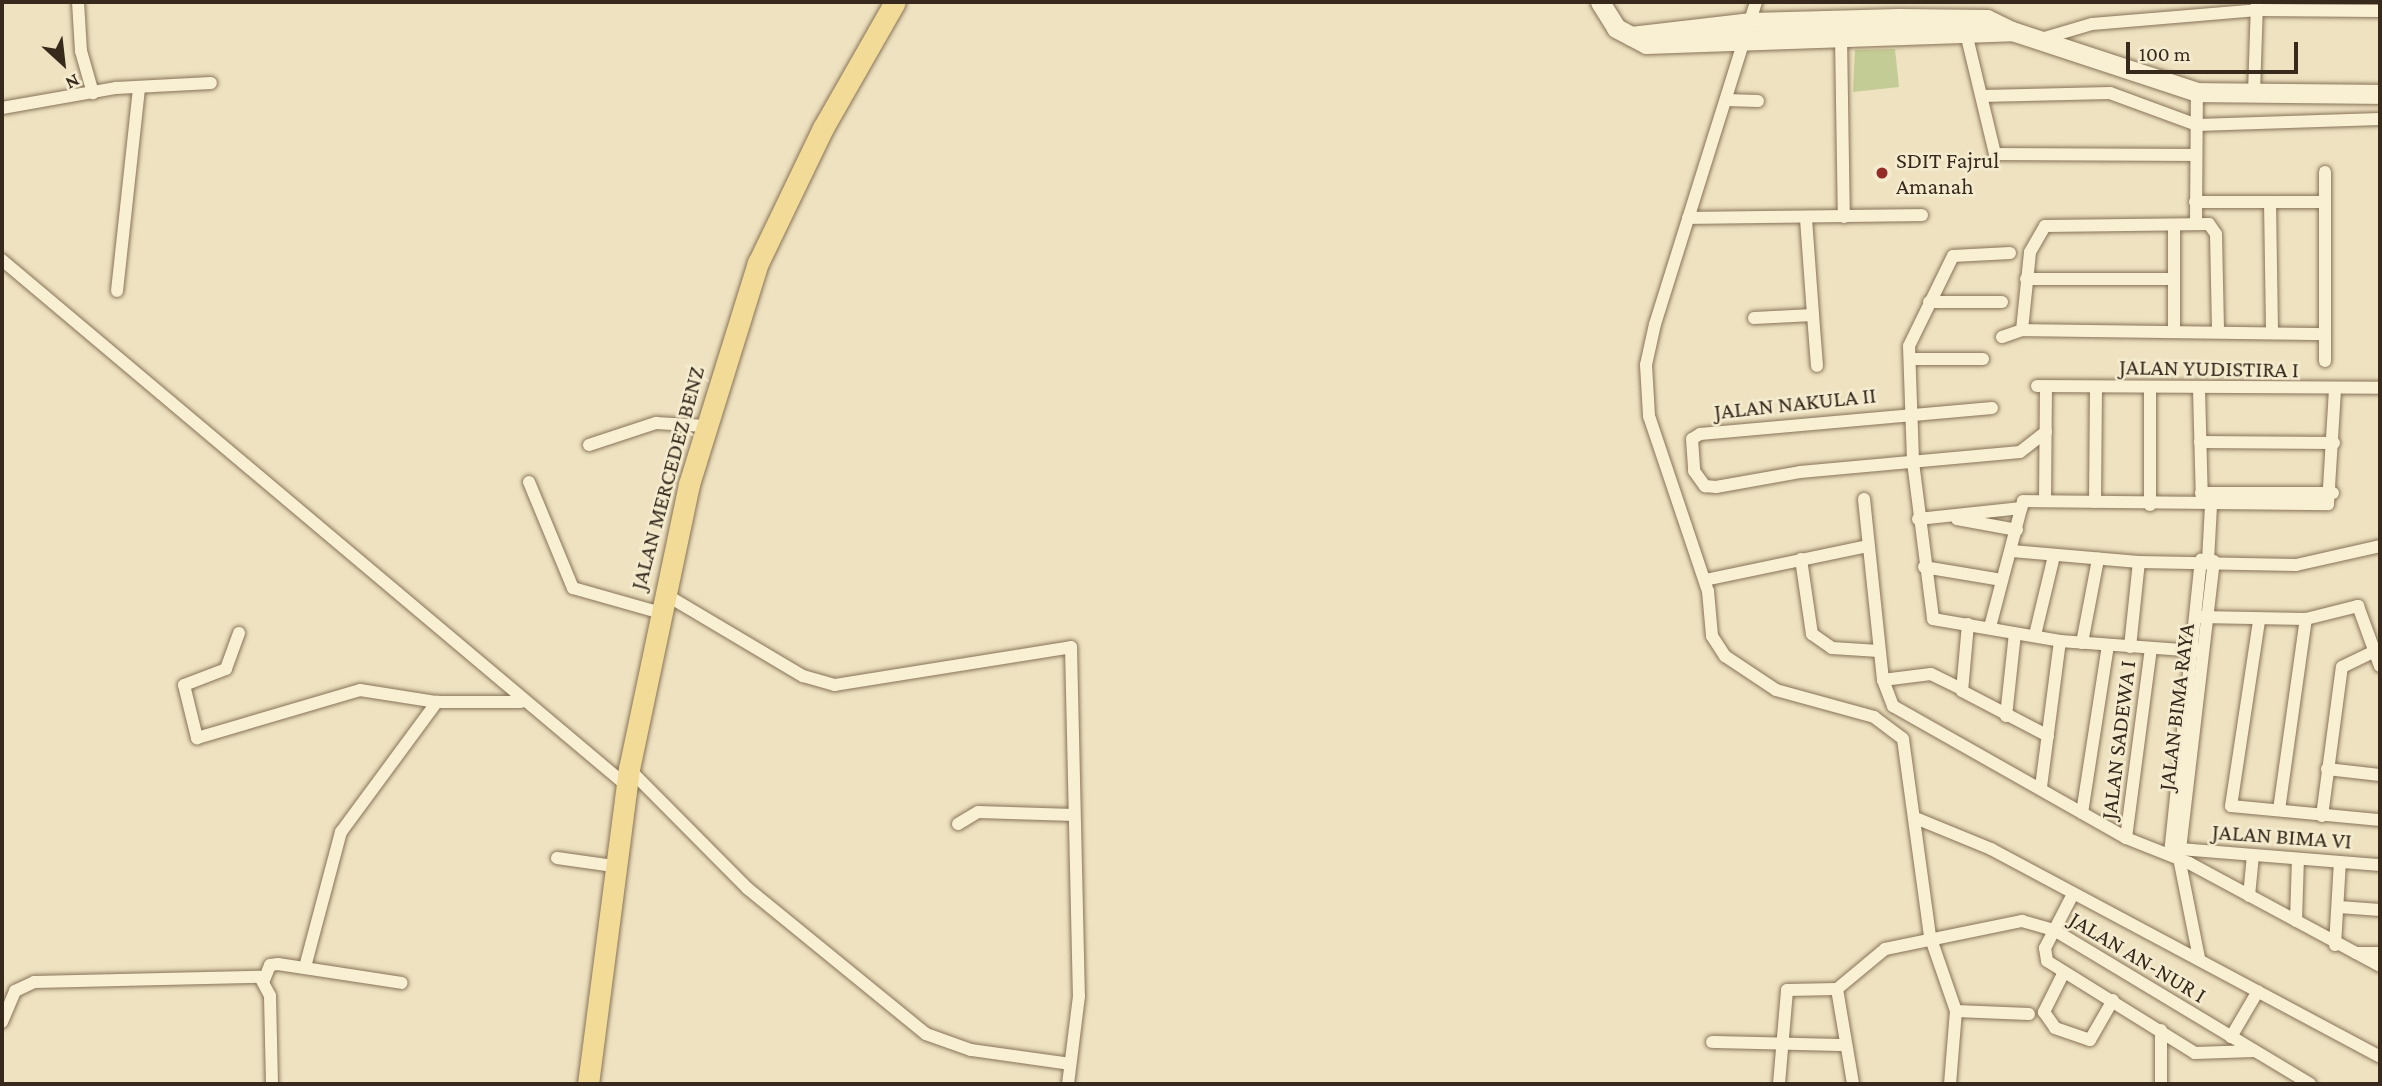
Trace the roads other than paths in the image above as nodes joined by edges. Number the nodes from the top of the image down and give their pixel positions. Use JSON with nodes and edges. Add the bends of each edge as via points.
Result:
{"nodes":[{"id":1,"x":78,"y":2,"type":"edge"},
{"id":2,"x":895,"y":2,"type":"edge"},
{"id":3,"x":1600,"y":2,"type":"edge"},
{"id":4,"x":1756,"y":2,"type":"edge"},
{"id":5,"x":2257,"y":6,"type":"edge"},
{"id":6,"x":2380,"y":11,"type":"edge"},
{"id":7,"x":1751,"y":22,"type":"junction"},
{"id":8,"x":1965,"y":25,"type":"junction"},
{"id":9,"x":1631,"y":36,"type":"junction"},
{"id":10,"x":1841,"y":36,"type":"junction"},
{"id":11,"x":2041,"y":39,"type":"junction"},
{"id":12,"x":1743,"y":41,"type":"junction"},
{"id":13,"x":211,"y":83,"type":"dead end"},
{"id":14,"x":139,"y":87,"type":"junction"},
{"id":15,"x":2197,"y":92,"type":"junction"},
{"id":16,"x":93,"y":93,"type":"junction"},
{"id":17,"x":2254,"y":93,"type":"junction"},
{"id":18,"x":2380,"y":94,"type":"edge"},
{"id":19,"x":1982,"y":96,"type":"junction"},
{"id":20,"x":1726,"y":100,"type":"junction"},
{"id":21,"x":1758,"y":101,"type":"dead end"},
{"id":22,"x":2,"y":108,"type":"edge"},
{"id":23,"x":2380,"y":119,"type":"edge"},
{"id":24,"x":2197,"y":125,"type":"junction"},
{"id":25,"x":2196,"y":155,"type":"junction"},
{"id":26,"x":2325,"y":172,"type":"dead end"},
{"id":27,"x":2196,"y":202,"type":"junction"},
{"id":28,"x":2270,"y":202,"type":"junction"},
{"id":29,"x":2325,"y":202,"type":"junction"},
{"id":30,"x":1922,"y":215,"type":"dead end"},
{"id":31,"x":1844,"y":217,"type":"junction"},
{"id":32,"x":1688,"y":218,"type":"junction"},
{"id":33,"x":1806,"y":219,"type":"junction"},
{"id":34,"x":2196,"y":224,"type":"junction"},
{"id":35,"x":2174,"y":226,"type":"junction"},
{"id":36,"x":2010,"y":253,"type":"dead end"},
{"id":37,"x":2,"y":260,"type":"edge"},
{"id":38,"x":2026,"y":279,"type":"junction"},
{"id":39,"x":2174,"y":279,"type":"junction"},
{"id":40,"x":117,"y":291,"type":"dead end"},
{"id":41,"x":1929,"y":302,"type":"junction"},
{"id":42,"x":2002,"y":302,"type":"dead end"},
{"id":43,"x":1813,"y":315,"type":"junction"},
{"id":44,"x":1754,"y":318,"type":"dead end"},
{"id":45,"x":2022,"y":330,"type":"junction"},
{"id":46,"x":2174,"y":332,"type":"junction"},
{"id":47,"x":2218,"y":332,"type":"junction"},
{"id":48,"x":2272,"y":333,"type":"junction"},
{"id":49,"x":2325,"y":334,"type":"junction"},
{"id":50,"x":2002,"y":337,"type":"dead end"},
{"id":51,"x":1910,"y":359,"type":"junction"},
{"id":52,"x":1983,"y":359,"type":"dead end"},
{"id":53,"x":2325,"y":361,"type":"dead end"},
{"id":54,"x":1817,"y":366,"type":"dead end"},
{"id":55,"x":2096,"y":387,"type":"junction"},
{"id":56,"x":2150,"y":388,"type":"junction"},
{"id":57,"x":2380,"y":388,"type":"edge"},
{"id":58,"x":2199,"y":389,"type":"junction"},
{"id":59,"x":2335,"y":390,"type":"junction"},
{"id":60,"x":1992,"y":408,"type":"dead end"},
{"id":61,"x":1910,"y":413,"type":"junction"},
{"id":62,"x":705,"y":426,"type":"junction"},
{"id":63,"x":2046,"y":432,"type":"junction"},
{"id":64,"x":2200,"y":442,"type":"junction"},
{"id":65,"x":2334,"y":443,"type":"junction"},
{"id":66,"x":589,"y":445,"type":"dead end"},
{"id":67,"x":1913,"y":462,"type":"junction"},
{"id":68,"x":529,"y":482,"type":"dead end"},
{"id":69,"x":1864,"y":499,"type":"dead end"},
{"id":70,"x":2045,"y":500,"type":"junction"},
{"id":71,"x":2095,"y":502,"type":"junction"},
{"id":72,"x":2205,"y":502,"type":"junction"},
{"id":73,"x":2150,"y":505,"type":"junction"},
{"id":74,"x":2021,"y":508,"type":"junction"},
{"id":75,"x":1943,"y":516,"type":"junction"},
{"id":76,"x":1918,"y":519,"type":"junction"},
{"id":77,"x":2017,"y":530,"type":"junction"},
{"id":78,"x":1868,"y":546,"type":"junction"},
{"id":79,"x":2380,"y":546,"type":"edge"},
{"id":80,"x":2012,"y":551,"type":"junction"},
{"id":81,"x":2054,"y":556,"type":"junction"},
{"id":82,"x":1801,"y":559,"type":"junction"},
{"id":83,"x":2098,"y":559,"type":"junction"},
{"id":84,"x":2207,"y":561,"type":"junction"},
{"id":85,"x":2139,"y":562,"type":"junction"},
{"id":86,"x":1924,"y":567,"type":"junction"},
{"id":87,"x":1705,"y":580,"type":"junction"},
{"id":88,"x":2002,"y":580,"type":"junction"},
{"id":89,"x":661,"y":602,"type":"junction"},
{"id":90,"x":2202,"y":618,"type":"junction"},
{"id":91,"x":2306,"y":619,"type":"junction"},
{"id":92,"x":2259,"y":621,"type":"junction"},
{"id":93,"x":1968,"y":624,"type":"junction"},
{"id":94,"x":1990,"y":627,"type":"junction"},
{"id":95,"x":2015,"y":633,"type":"junction"},
{"id":96,"x":239,"y":634,"type":"dead end"},
{"id":97,"x":2035,"y":635,"type":"junction"},
{"id":98,"x":2060,"y":641,"type":"junction"},
{"id":99,"x":2082,"y":643,"type":"junction"},
{"id":100,"x":2108,"y":645,"type":"junction"},
{"id":101,"x":2130,"y":647,"type":"junction"},
{"id":102,"x":2151,"y":649,"type":"junction"},
{"id":103,"x":1879,"y":651,"type":"junction"},
{"id":104,"x":2195,"y":651,"type":"junction"},
{"id":105,"x":2375,"y":651,"type":"junction"},
{"id":106,"x":2380,"y":666,"type":"edge"},
{"id":107,"x":1883,"y":680,"type":"junction"},
{"id":108,"x":1960,"y":688,"type":"junction"},
{"id":109,"x":437,"y":702,"type":"junction"},
{"id":110,"x":521,"y":702,"type":"junction"},
{"id":111,"x":2006,"y":716,"type":"junction"},
{"id":112,"x":2048,"y":736,"type":"junction"},
{"id":113,"x":2327,"y":769,"type":"junction"},
{"id":114,"x":2380,"y":775,"type":"edge"},
{"id":115,"x":627,"y":777,"type":"junction"},
{"id":116,"x":2040,"y":787,"type":"junction"},
{"id":117,"x":2279,"y":810,"type":"junction"},
{"id":118,"x":2082,"y":813,"type":"junction"},
{"id":119,"x":1074,"y":815,"type":"junction"},
{"id":120,"x":2322,"y":816,"type":"junction"},
{"id":121,"x":1918,"y":819,"type":"junction"},
{"id":122,"x":2380,"y":820,"type":"edge"},
{"id":123,"x":958,"y":824,"type":"dead end"},
{"id":124,"x":2126,"y":838,"type":"junction"},
{"id":125,"x":2176,"y":854,"type":"junction"},
{"id":126,"x":2253,"y":855,"type":"junction"},
{"id":127,"x":556,"y":858,"type":"dead end"},
{"id":128,"x":2298,"y":859,"type":"junction"},
{"id":129,"x":2340,"y":862,"type":"junction"},
{"id":130,"x":2380,"y":865,"type":"edge"},
{"id":131,"x":613,"y":866,"type":"junction"},
{"id":132,"x":2073,"y":894,"type":"junction"},
{"id":133,"x":2249,"y":896,"type":"junction"},
{"id":134,"x":2339,"y":907,"type":"junction"},
{"id":135,"x":2380,"y":910,"type":"edge"},
{"id":136,"x":2296,"y":921,"type":"junction"},
{"id":137,"x":2054,"y":930,"type":"junction"},
{"id":138,"x":1930,"y":936,"type":"junction"},
{"id":139,"x":2335,"y":946,"type":"junction"},
{"id":140,"x":2380,"y":953,"type":"edge"},
{"id":141,"x":2352,"y":954,"type":"junction"},
{"id":142,"x":2199,"y":958,"type":"junction"},
{"id":143,"x":2380,"y":966,"type":"edge"},
{"id":144,"x":305,"y":967,"type":"junction"},
{"id":145,"x":2064,"y":972,"type":"junction"},
{"id":146,"x":264,"y":980,"type":"junction"},
{"id":147,"x":402,"y":983,"type":"dead end"},
{"id":148,"x":1837,"y":989,"type":"junction"},
{"id":149,"x":2258,"y":991,"type":"junction"},
{"id":150,"x":2113,"y":1000,"type":"junction"},
{"id":151,"x":1956,"y":1011,"type":"junction"},
{"id":152,"x":2029,"y":1014,"type":"dead end"},
{"id":153,"x":2,"y":1022,"type":"edge"},
{"id":154,"x":2161,"y":1030,"type":"junction"},
{"id":155,"x":2231,"y":1037,"type":"junction"},
{"id":156,"x":1712,"y":1041,"type":"dead end"},
{"id":157,"x":1782,"y":1044,"type":"junction"},
{"id":158,"x":1844,"y":1045,"type":"junction"},
{"id":159,"x":2254,"y":1051,"type":"junction"},
{"id":160,"x":2380,"y":1057,"type":"edge"},
{"id":161,"x":1070,"y":1064,"type":"junction"},
{"id":162,"x":272,"y":1084,"type":"edge"},
{"id":163,"x":588,"y":1084,"type":"edge"},
{"id":164,"x":1068,"y":1084,"type":"edge"},
{"id":165,"x":1779,"y":1084,"type":"edge"},
{"id":166,"x":1853,"y":1084,"type":"edge"},
{"id":167,"x":1950,"y":1084,"type":"edge"},
{"id":168,"x":2161,"y":1084,"type":"edge"},
{"id":169,"x":2310,"y":1084,"type":"edge"}],
"edges":[{"from":1,"to":16,"type":"street","via":[[80,51]]},
{"from":2,"to":62,"type":"main road","name":"JALAN MERCEDEZ BENZ","via":[[823,128],[758,263]]},
{"from":3,"to":9,"type":"street","via":[[1608,20]]},
{"from":4,"to":7,"type":"street"},
{"from":5,"to":6,"type":"street"},
{"from":5,"to":11,"type":"street","via":[[2092,24]]},
{"from":5,"to":17,"type":"street"},
{"from":7,"to":8,"type":"street"},
{"from":7,"to":9,"type":"street"},
{"from":7,"to":12,"type":"street"},
{"from":8,"to":10,"type":"street"},
{"from":8,"to":11,"type":"street"},
{"from":8,"to":19,"type":"street"},
{"from":9,"to":12,"type":"street","via":[[1646,44]]},
{"from":10,"to":12,"type":"street"},
{"from":10,"to":31,"type":"street"},
{"from":11,"to":15,"type":"street"},
{"from":12,"to":20,"type":"street"},
{"from":13,"to":14,"type":"street"},
{"from":14,"to":16,"type":"street"},
{"from":14,"to":40,"type":"street"},
{"from":15,"to":17,"type":"street"},
{"from":15,"to":24,"type":"street"},
{"from":16,"to":22,"type":"street"},
{"from":17,"to":18,"type":"street"},
{"from":19,"to":24,"type":"street","via":[[2110,93]]},
{"from":19,"to":25,"type":"street","via":[[1995,154]]},
{"from":20,"to":21,"type":"street"},
{"from":20,"to":32,"type":"street"},
{"from":23,"to":24,"type":"street"},
{"from":24,"to":25,"type":"street"},
{"from":25,"to":27,"type":"street"},
{"from":26,"to":29,"type":"street"},
{"from":27,"to":28,"type":"street"},
{"from":27,"to":34,"type":"street"},
{"from":28,"to":29,"type":"street"},
{"from":28,"to":48,"type":"street"},
{"from":29,"to":49,"type":"street"},
{"from":30,"to":31,"type":"street"},
{"from":31,"to":33,"type":"street"},
{"from":32,"to":33,"type":"street"},
{"from":32,"to":87,"type":"street","via":[[1651,338],[1645,387]]},
{"from":33,"to":43,"type":"street"},
{"from":34,"to":35,"type":"street"},
{"from":34,"to":47,"type":"street","via":[[2215,231]]},
{"from":35,"to":38,"type":"street","via":[[2045,226],[2032,243]]},
{"from":35,"to":39,"type":"street"},
{"from":36,"to":41,"type":"street","via":[[1953,256]]},
{"from":37,"to":110,"type":"street"},
{"from":38,"to":39,"type":"street"},
{"from":38,"to":45,"type":"street"},
{"from":39,"to":46,"type":"street"},
{"from":41,"to":42,"type":"street"},
{"from":41,"to":51,"type":"street","via":[[1911,339]]},
{"from":43,"to":44,"type":"street"},
{"from":43,"to":54,"type":"street"},
{"from":45,"to":46,"type":"street"},
{"from":45,"to":50,"type":"street"},
{"from":46,"to":47,"type":"street"},
{"from":47,"to":48,"type":"street"},
{"from":48,"to":49,"type":"street"},
{"from":49,"to":53,"type":"street"},
{"from":51,"to":52,"type":"street"},
{"from":51,"to":61,"type":"street"},
{"from":55,"to":56,"type":"street","name":"JALAN YUDISTIRA I"},
{"from":55,"to":63,"type":"street","name":"JALAN YUDISTIRA I","via":[[2042,386]]},
{"from":55,"to":71,"type":"street"},
{"from":56,"to":58,"type":"street","name":"JALAN YUDISTIRA I"},
{"from":56,"to":73,"type":"street"},
{"from":57,"to":59,"type":"street","name":"JALAN YUDISTIRA I"},
{"from":58,"to":59,"type":"street","name":"JALAN YUDISTIRA I"},
{"from":58,"to":64,"type":"street","name":"JALAN BIMA RAYA"},
{"from":59,"to":65,"type":"street"},
{"from":60,"to":61,"type":"street"},
{"from":61,"to":67,"type":"street"},
{"from":61,"to":67,"type":"street","name":"JALAN NAKULA II","via":[[1749,426],[1696,435],[1691,445],[1696,478],[1709,487]]},
{"from":62,"to":66,"type":"street","via":[[656,423]]},
{"from":62,"to":89,"type":"main road","name":"JALAN MERCEDEZ BENZ"},
{"from":63,"to":67,"type":"street","via":[[2020,452]]},
{"from":63,"to":70,"type":"street"},
{"from":64,"to":65,"type":"street"},
{"from":64,"to":72,"type":"street","name":"JALAN BIMA RAYA"},
{"from":65,"to":72,"type":"street","via":[[2333,493],[2319,506]]},
{"from":67,"to":76,"type":"street"},
{"from":68,"to":89,"type":"street","via":[[573,588]]},
{"from":69,"to":78,"type":"street"},
{"from":70,"to":71,"type":"street"},
{"from":70,"to":74,"type":"street","via":[[2023,501]]},
{"from":71,"to":73,"type":"street"},
{"from":72,"to":73,"type":"street"},
{"from":72,"to":84,"type":"street","name":"JALAN BIMA RAYA"},
{"from":74,"to":75,"type":"street"},
{"from":74,"to":77,"type":"street"},
{"from":75,"to":76,"type":"street"},
{"from":75,"to":77,"type":"street"},
{"from":76,"to":86,"type":"street"},
{"from":77,"to":80,"type":"street"},
{"from":78,"to":82,"type":"street"},
{"from":78,"to":103,"type":"street"},
{"from":79,"to":84,"type":"street","via":[[2296,565]]},
{"from":80,"to":81,"type":"street"},
{"from":80,"to":88,"type":"street"},
{"from":81,"to":83,"type":"street"},
{"from":81,"to":97,"type":"street"},
{"from":82,"to":87,"type":"street"},
{"from":82,"to":103,"type":"street","via":[[1812,634],[1832,648]]},
{"from":83,"to":85,"type":"street"},
{"from":83,"to":99,"type":"street"},
{"from":84,"to":85,"type":"street"},
{"from":84,"to":90,"type":"street","name":"JALAN BIMA RAYA"},
{"from":85,"to":101,"type":"street"},
{"from":86,"to":88,"type":"street"},
{"from":86,"to":93,"type":"street","via":[[1933,619]]},
{"from":87,"to":121,"type":"street","via":[[1712,636],[1732,663],[1776,690],[1874,717],[1896,731],[1906,749]]},
{"from":88,"to":94,"type":"street"},
{"from":89,"to":115,"type":"main road","name":"JALAN MERCEDEZ BENZ"},
{"from":89,"to":119,"type":"street","via":[[803,676],[835,685],[1071,647]]},
{"from":90,"to":92,"type":"street"},
{"from":90,"to":104,"type":"street","name":"JALAN BIMA RAYA"},
{"from":90,"to":125,"type":"street","name":"JALAN BIMA RAYA"},
{"from":91,"to":92,"type":"street"},
{"from":91,"to":105,"type":"street","via":[[2361,607]]},
{"from":91,"to":117,"type":"street"},
{"from":92,"to":117,"type":"street","via":[[2231,806]]},
{"from":93,"to":94,"type":"street"},
{"from":93,"to":108,"type":"street"},
{"from":94,"to":95,"type":"street"},
{"from":95,"to":97,"type":"street"},
{"from":95,"to":111,"type":"street"},
{"from":96,"to":109,"type":"street","via":[[226,669],[184,685],[197,738],[360,690]]},
{"from":97,"to":98,"type":"street"},
{"from":98,"to":99,"type":"street"},
{"from":98,"to":112,"type":"street"},
{"from":99,"to":100,"type":"street"},
{"from":100,"to":101,"type":"street"},
{"from":100,"to":118,"type":"street"},
{"from":101,"to":102,"type":"street"},
{"from":102,"to":104,"type":"street"},
{"from":102,"to":124,"type":"street","name":"JALAN SADEWA I"},
{"from":103,"to":107,"type":"street"},
{"from":104,"to":125,"type":"street","name":"JALAN BIMA RAYA"},
{"from":105,"to":106,"type":"street"},
{"from":105,"to":113,"type":"street","via":[[2342,667]]},
{"from":107,"to":108,"type":"street","via":[[1931,674]]},
{"from":107,"to":116,"type":"street","via":[[1901,712]]},
{"from":108,"to":111,"type":"street"},
{"from":109,"to":110,"type":"street"},
{"from":109,"to":144,"type":"street","via":[[341,832]]},
{"from":110,"to":115,"type":"street"},
{"from":111,"to":112,"type":"street"},
{"from":112,"to":116,"type":"street"},
{"from":113,"to":114,"type":"street"},
{"from":113,"to":120,"type":"street"},
{"from":115,"to":131,"type":"main road","name":"JALAN MERCEDEZ BENZ"},
{"from":115,"to":161,"type":"street","via":[[747,888],[926,1034],[971,1050]]},
{"from":116,"to":118,"type":"street"},
{"from":117,"to":120,"type":"street"},
{"from":118,"to":124,"type":"street"},
{"from":119,"to":123,"type":"street","via":[[978,812]]},
{"from":119,"to":161,"type":"street","via":[[1079,996]]},
{"from":120,"to":122,"type":"street"},
{"from":121,"to":132,"type":"street","via":[[1976,841]]},
{"from":121,"to":138,"type":"street"},
{"from":124,"to":125,"type":"street"},
{"from":125,"to":126,"type":"street","name":"JALAN BIMA VI"},
{"from":125,"to":133,"type":"street"},
{"from":125,"to":142,"type":"street"},
{"from":126,"to":128,"type":"street","name":"JALAN BIMA VI"},
{"from":126,"to":133,"type":"street"},
{"from":127,"to":131,"type":"street"},
{"from":128,"to":129,"type":"street","name":"JALAN BIMA VI"},
{"from":128,"to":136,"type":"street"},
{"from":129,"to":130,"type":"street","name":"JALAN BIMA VI"},
{"from":129,"to":134,"type":"street"},
{"from":131,"to":163,"type":"main road","name":"JALAN MERCEDEZ BENZ"},
{"from":132,"to":137,"type":"street"},
{"from":132,"to":142,"type":"street"},
{"from":133,"to":136,"type":"street"},
{"from":134,"to":135,"type":"street"},
{"from":134,"to":139,"type":"street"},
{"from":136,"to":139,"type":"street"},
{"from":137,"to":138,"type":"street","name":"JALAN AN-NUR I","via":[[2010,922]]},
{"from":137,"to":145,"type":"street","via":[[2044,955]]},
{"from":137,"to":155,"type":"street","name":"JALAN AN-NUR I"},
{"from":138,"to":148,"type":"street","name":"JALAN AN-NUR I","via":[[1876,953]]},
{"from":138,"to":151,"type":"street"},
{"from":139,"to":141,"type":"street"},
{"from":140,"to":141,"type":"street"},
{"from":141,"to":143,"type":"street"},
{"from":142,"to":149,"type":"street"},
{"from":144,"to":146,"type":"street","via":[[271,964]]},
{"from":144,"to":147,"type":"street"},
{"from":145,"to":150,"type":"street"},
{"from":145,"to":150,"type":"street","via":[[2044,1012],[2055,1028],[2090,1040]]},
{"from":146,"to":153,"type":"street","via":[[244,974],[34,982],[15,991]]},
{"from":146,"to":162,"type":"street"},
{"from":148,"to":157,"type":"street","via":[[1787,990]]},
{"from":148,"to":158,"type":"street"},
{"from":149,"to":155,"type":"street"},
{"from":149,"to":160,"type":"street"},
{"from":150,"to":154,"type":"street"},
{"from":151,"to":152,"type":"street"},
{"from":151,"to":167,"type":"street"},
{"from":154,"to":159,"type":"street","via":[[2200,1055]]},
{"from":154,"to":168,"type":"street"},
{"from":155,"to":159,"type":"street","name":"JALAN AN-NUR I"},
{"from":156,"to":157,"type":"street"},
{"from":157,"to":158,"type":"street"},
{"from":157,"to":165,"type":"street"},
{"from":158,"to":166,"type":"street"},
{"from":159,"to":169,"type":"street","name":"JALAN AN-NUR I"},
{"from":161,"to":164,"type":"street"}]}
